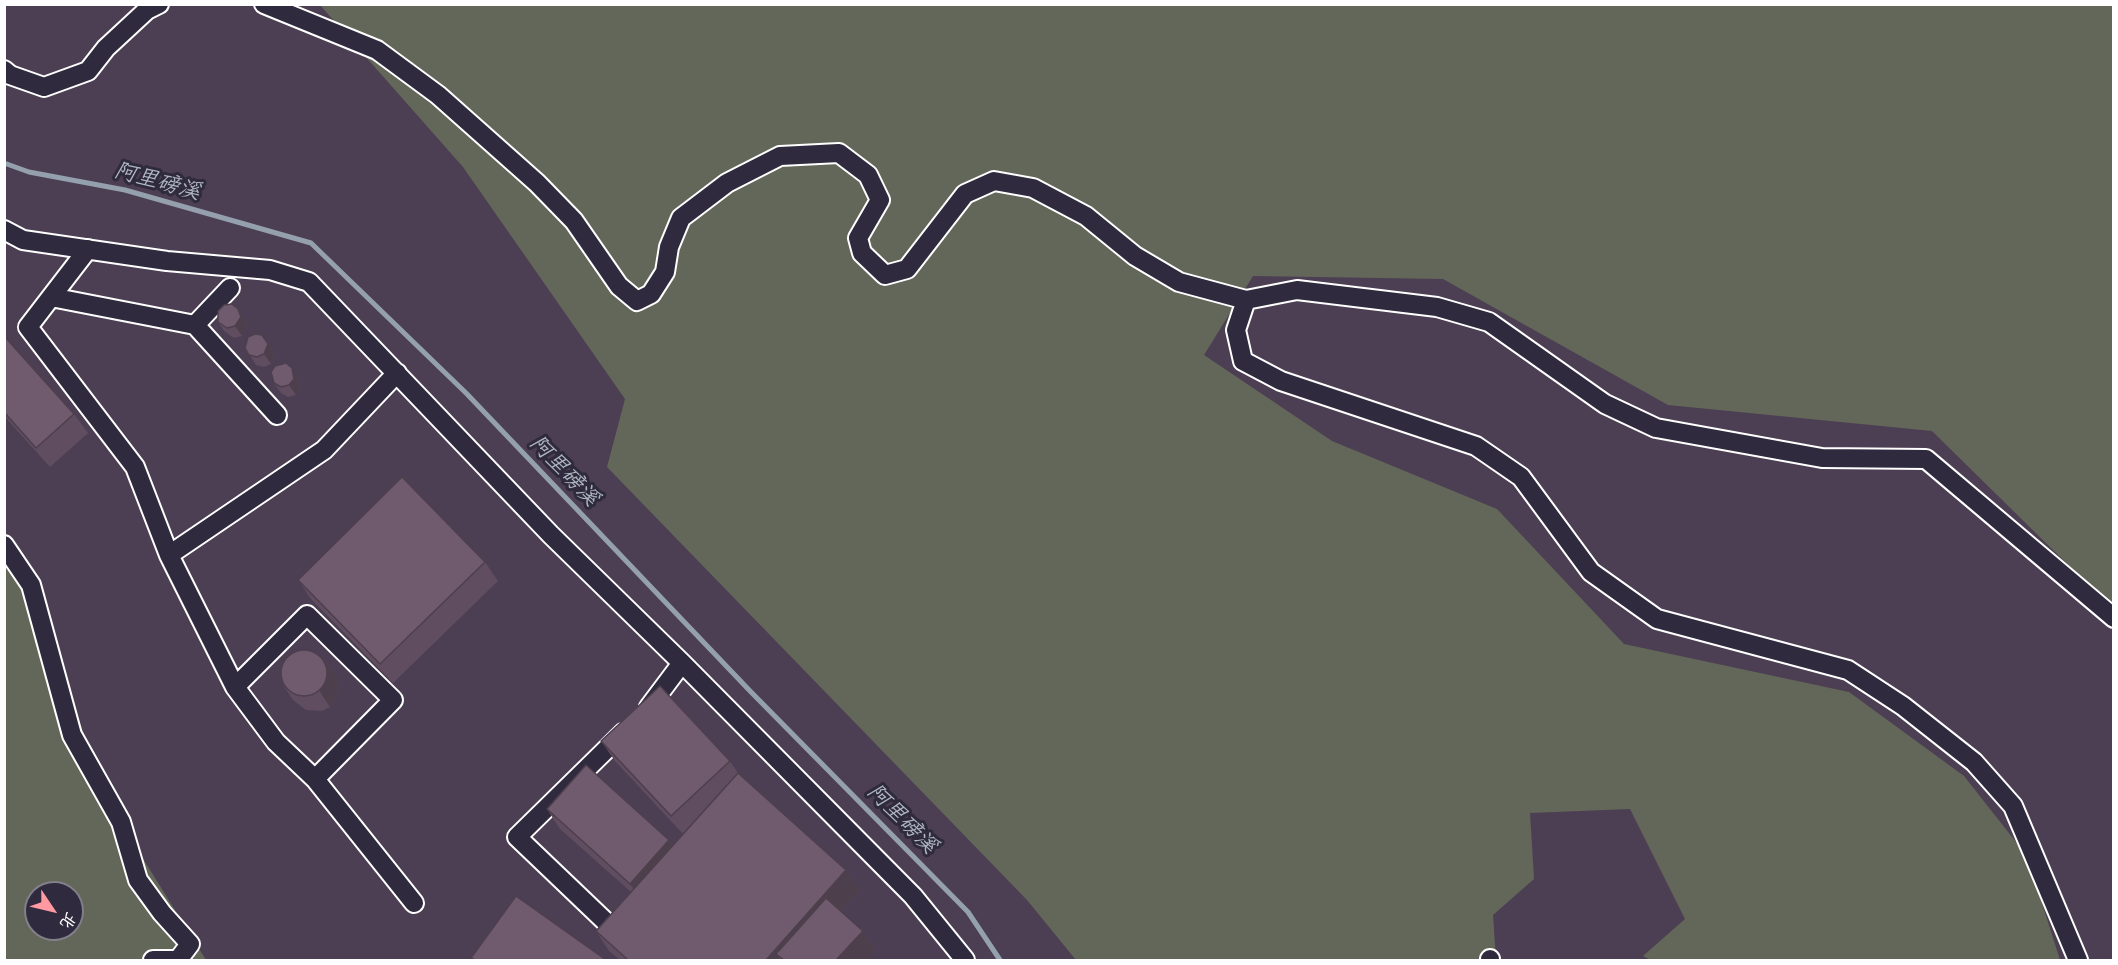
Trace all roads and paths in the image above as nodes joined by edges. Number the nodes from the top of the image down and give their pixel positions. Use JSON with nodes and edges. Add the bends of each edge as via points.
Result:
{"nodes":[{"id":1,"x":159,"y":4,"type":"edge"},
{"id":2,"x":264,"y":4,"type":"edge"},
{"id":3,"x":4,"y":70,"type":"edge"},
{"id":4,"x":4,"y":230,"type":"edge"},
{"id":5,"x":88,"y":249,"type":"junction"},
{"id":6,"x":230,"y":288,"type":"dead end"},
{"id":7,"x":51,"y":297,"type":"junction"},
{"id":8,"x":1246,"y":300,"type":"junction"},
{"id":9,"x":195,"y":325,"type":"junction"},
{"id":10,"x":397,"y":373,"type":"junction"},
{"id":11,"x":277,"y":415,"type":"dead end"},
{"id":12,"x":4,"y":545,"type":"edge"},
{"id":13,"x":169,"y":555,"type":"junction"},
{"id":14,"x":2114,"y":618,"type":"edge"},
{"id":15,"x":682,"y":663,"type":"junction"},
{"id":16,"x":235,"y":687,"type":"junction"},
{"id":17,"x":315,"y":779,"type":"junction"},
{"id":18,"x":414,"y":903,"type":"dead end"},
{"id":19,"x":609,"y":924,"type":"edge"},
{"id":20,"x":153,"y":960,"type":"edge"},
{"id":21,"x":965,"y":960,"type":"edge"},
{"id":22,"x":2078,"y":960,"type":"edge"}],
"edges":[{"from":1,"to":3,"type":"lane","via":[[147,10],[106,48],[88,71],[44,87]]},
{"from":2,"to":8,"type":"lane","via":[[377,50],[438,95],[574,221],[619,286],[638,301],[651,294],[665,272],[669,247],[681,218],[727,183],[780,156],[839,153],[868,175],[880,200],[858,238],[862,253],[885,275],[907,269],[965,194],[994,182],[1033,188],[1086,216],[1135,256],[1179,282]]},
{"from":4,"to":5,"type":"lane","via":[[23,240]]},
{"from":5,"to":7,"type":"lane"},
{"from":5,"to":10,"type":"lane","via":[[270,270],[309,282]]},
{"from":6,"to":9,"type":"lane"},
{"from":7,"to":9,"type":"lane"},
{"from":7,"to":13,"type":"lane","via":[[28,327],[135,467]]},
{"from":8,"to":14,"type":"lane","via":[[1297,290],[1437,307],[1489,322],[1605,404],[1656,428],[1822,458],[1926,459]]},
{"from":8,"to":22,"type":"lane","via":[[1236,330],[1243,361],[1281,381],[1476,446],[1521,477],[1591,572],[1658,619],[1848,670],[1903,706],[1974,762],[2013,806]]},
{"from":9,"to":11,"type":"lane"},
{"from":10,"to":13,"type":"lane","via":[[324,450]]},
{"from":10,"to":15,"type":"lane","via":[[551,535]]},
{"from":12,"to":20,"type":"lane","via":[[31,585],[72,735],[121,822],[138,880],[190,944],[178,960]]},
{"from":13,"to":16,"type":"lane"},
{"from":15,"to":19,"type":"lane","via":[[651,705],[517,837]]},
{"from":15,"to":21,"type":"lane","via":[[913,896]]},
{"from":16,"to":17,"type":"lane","via":[[276,742]]},
{"from":16,"to":17,"type":"lane","via":[[307,615],[393,700]]},
{"from":17,"to":18,"type":"lane"}]}
